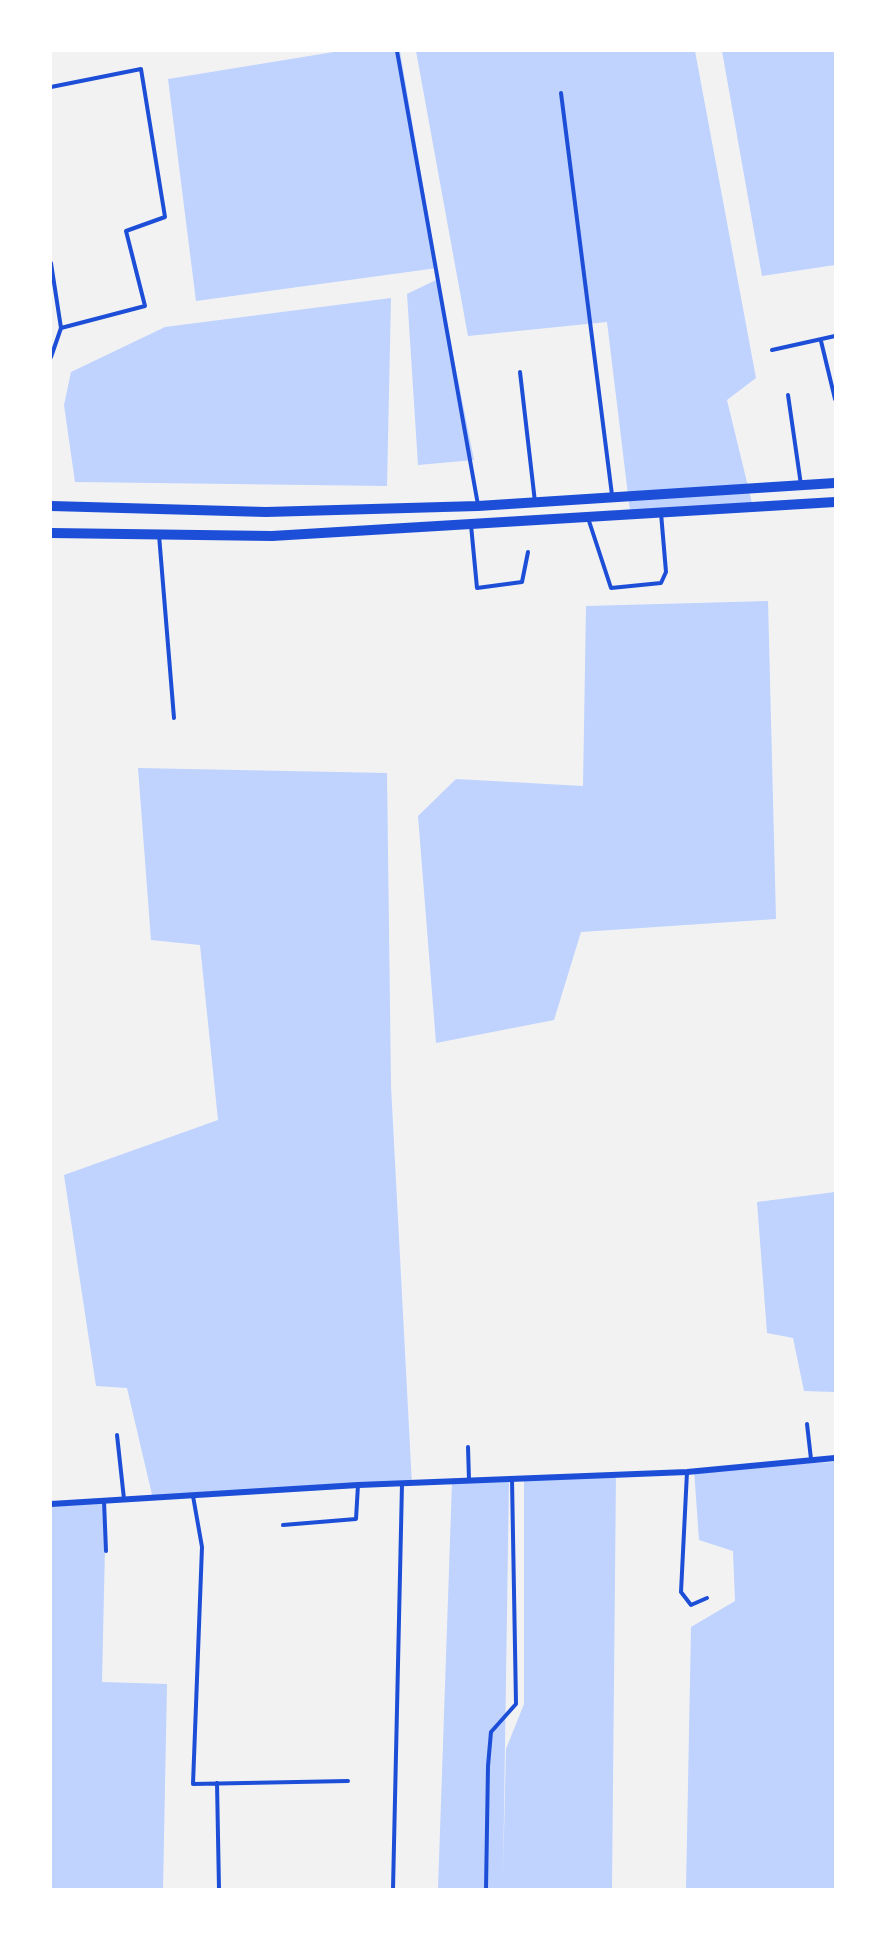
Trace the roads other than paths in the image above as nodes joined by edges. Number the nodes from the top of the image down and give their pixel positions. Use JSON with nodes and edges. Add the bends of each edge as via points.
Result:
{"nodes":[{"id":1,"x":397,"y":51,"type":"edge"},
{"id":2,"x":51,"y":87,"type":"edge"},
{"id":3,"x":561,"y":93,"type":"dead end"},
{"id":4,"x":51,"y":263,"type":"edge"},
{"id":5,"x":61,"y":328,"type":"junction"},
{"id":6,"x":835,"y":336,"type":"edge"},
{"id":7,"x":821,"y":341,"type":"junction"},
{"id":8,"x":772,"y":350,"type":"dead end"},
{"id":9,"x":51,"y":357,"type":"edge"},
{"id":10,"x":520,"y":372,"type":"dead end"},
{"id":11,"x":789,"y":394,"type":"dead end"},
{"id":12,"x":835,"y":399,"type":"edge"},
{"id":13,"x":835,"y":483,"type":"edge"},
{"id":14,"x":802,"y":486,"type":"junction"},
{"id":15,"x":612,"y":499,"type":"junction"},
{"id":16,"x":835,"y":502,"type":"edge"},
{"id":17,"x":535,"y":503,"type":"junction"},
{"id":18,"x":51,"y":506,"type":"edge"},
{"id":19,"x":478,"y":506,"type":"junction"},
{"id":20,"x":661,"y":513,"type":"junction"},
{"id":21,"x":588,"y":517,"type":"junction"},
{"id":22,"x":471,"y":524,"type":"junction"},
{"id":23,"x":51,"y":533,"type":"edge"},
{"id":24,"x":159,"y":535,"type":"junction"},
{"id":25,"x":528,"y":552,"type":"dead end"},
{"id":26,"x":174,"y":718,"type":"dead end"},
{"id":27,"x":807,"y":1424,"type":"dead end"},
{"id":28,"x":117,"y":1435,"type":"dead end"},
{"id":29,"x":468,"y":1447,"type":"dead end"},
{"id":30,"x":835,"y":1458,"type":"edge"},
{"id":31,"x":811,"y":1459,"type":"junction"},
{"id":32,"x":687,"y":1472,"type":"junction"},
{"id":33,"x":512,"y":1479,"type":"junction"},
{"id":34,"x":469,"y":1481,"type":"junction"},
{"id":35,"x":402,"y":1484,"type":"junction"},
{"id":36,"x":358,"y":1485,"type":"junction"},
{"id":37,"x":193,"y":1496,"type":"junction"},
{"id":38,"x":124,"y":1500,"type":"junction"},
{"id":39,"x":104,"y":1501,"type":"junction"},
{"id":40,"x":51,"y":1504,"type":"edge"},
{"id":41,"x":283,"y":1525,"type":"dead end"},
{"id":42,"x":106,"y":1551,"type":"dead end"},
{"id":43,"x":708,"y":1598,"type":"dead end"},
{"id":44,"x":348,"y":1780,"type":"dead end"},
{"id":45,"x":217,"y":1783,"type":"junction"},
{"id":46,"x":219,"y":1889,"type":"edge"},
{"id":47,"x":393,"y":1889,"type":"edge"},
{"id":48,"x":486,"y":1889,"type":"edge"}],
"edges":[{"from":1,"to":19,"type":"lane"},
{"from":2,"to":5,"type":"lane","via":[[141,69],[165,217],[126,231],[145,306]]},
{"from":3,"to":15,"type":"lane"},
{"from":4,"to":5,"type":"lane"},
{"from":5,"to":9,"type":"lane"},
{"from":6,"to":7,"type":"lane"},
{"from":7,"to":8,"type":"lane"},
{"from":7,"to":12,"type":"lane"},
{"from":10,"to":17,"type":"lane"},
{"from":11,"to":14,"type":"lane"},
{"from":13,"to":14,"type":"street"},
{"from":14,"to":15,"type":"street"},
{"from":15,"to":17,"type":"street"},
{"from":16,"to":20,"type":"street"},
{"from":17,"to":19,"type":"street"},
{"from":18,"to":19,"type":"street","via":[[266,512]]},
{"from":20,"to":21,"type":"street"},
{"from":20,"to":21,"type":"lane","via":[[666,572],[661,583],[611,588]]},
{"from":21,"to":22,"type":"street"},
{"from":22,"to":24,"type":"street","via":[[273,536]]},
{"from":22,"to":25,"type":"lane","via":[[477,588],[522,582]]},
{"from":23,"to":24,"type":"street"},
{"from":24,"to":26,"type":"lane"},
{"from":27,"to":31,"type":"lane"},
{"from":28,"to":38,"type":"lane"},
{"from":29,"to":34,"type":"lane"},
{"from":30,"to":31,"type":"street"},
{"from":31,"to":32,"type":"street"},
{"from":32,"to":33,"type":"street"},
{"from":32,"to":43,"type":"lane","via":[[681,1592],[691,1605]]},
{"from":33,"to":34,"type":"street"},
{"from":33,"to":48,"type":"lane","via":[[516,1704],[491,1732]]},
{"from":34,"to":35,"type":"street"},
{"from":35,"to":36,"type":"street"},
{"from":35,"to":47,"type":"lane"},
{"from":36,"to":37,"type":"street"},
{"from":36,"to":41,"type":"lane","via":[[356,1519]]},
{"from":37,"to":38,"type":"street"},
{"from":37,"to":45,"type":"lane","via":[[202,1547],[194,1784]]},
{"from":38,"to":39,"type":"street"},
{"from":39,"to":40,"type":"street"},
{"from":39,"to":42,"type":"lane"},
{"from":44,"to":45,"type":"lane"},
{"from":45,"to":46,"type":"lane"}]}
